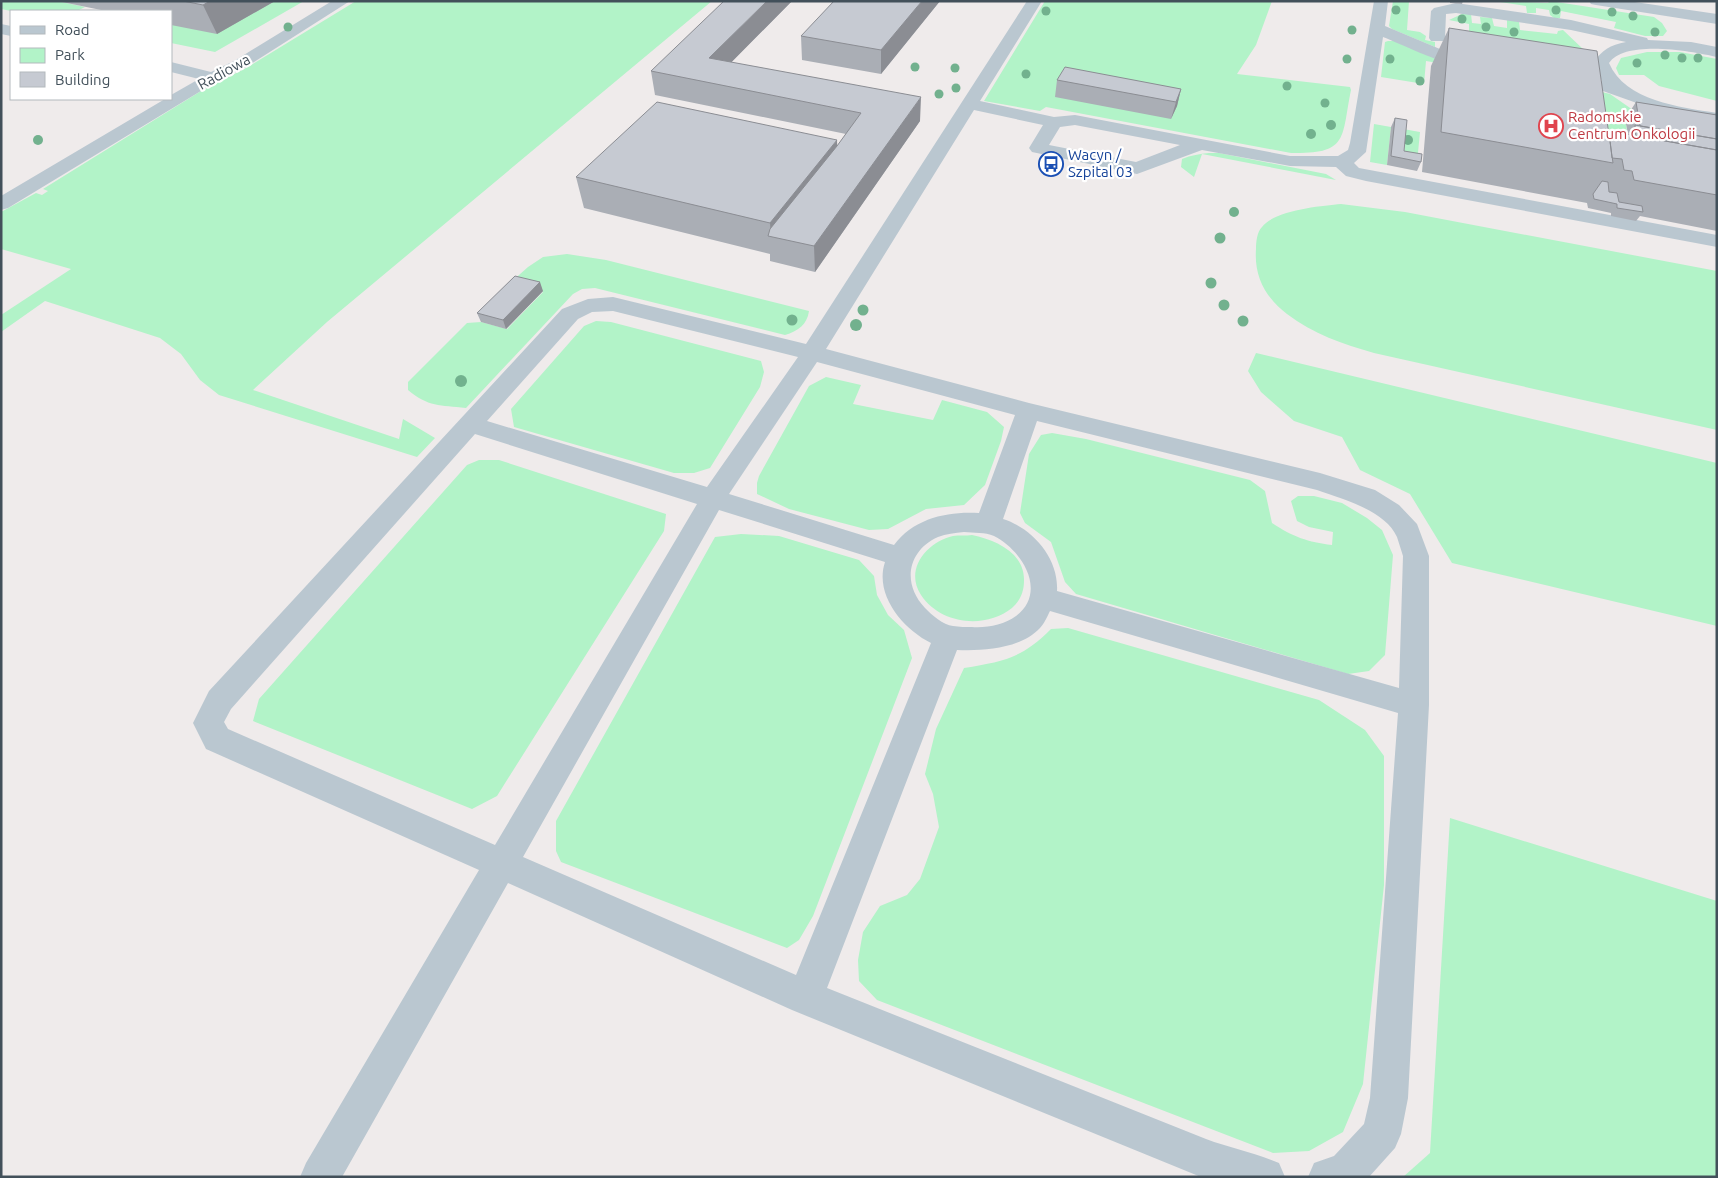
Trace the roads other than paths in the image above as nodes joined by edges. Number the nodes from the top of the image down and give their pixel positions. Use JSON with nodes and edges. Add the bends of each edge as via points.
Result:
{"nodes":[{"id":1,"x":343,"y":1,"type":"edge"},
{"id":2,"x":1035,"y":1,"type":"edge"},
{"id":3,"x":1380,"y":1,"type":"edge"},
{"id":4,"x":1596,"y":1,"type":"edge"},
{"id":5,"x":1681,"y":8,"type":"edge"},
{"id":6,"x":1717,"y":19,"type":"edge"},
{"id":7,"x":1571,"y":25,"type":"junction"},
{"id":8,"x":1376,"y":28,"type":"junction"},
{"id":9,"x":1437,"y":38,"type":"dead end"},
{"id":10,"x":1662,"y":44,"type":"junction"},
{"id":11,"x":1691,"y":46,"type":"junction"},
{"id":12,"x":1717,"y":52,"type":"edge"},
{"id":13,"x":1605,"y":55,"type":"junction"},
{"id":14,"x":172,"y":68,"type":"edge"},
{"id":15,"x":1489,"y":68,"type":"edge"},
{"id":16,"x":213,"y":77,"type":"junction"},
{"id":17,"x":1550,"y":77,"type":"edge"},
{"id":18,"x":1631,"y":95,"type":"junction"},
{"id":19,"x":970,"y":104,"type":"junction"},
{"id":20,"x":1717,"y":118,"type":"edge"},
{"id":21,"x":1054,"y":122,"type":"junction"},
{"id":22,"x":1200,"y":144,"type":"junction"},
{"id":23,"x":1341,"y":162,"type":"junction"},
{"id":24,"x":1,"y":204,"type":"edge"},
{"id":25,"x":1717,"y":241,"type":"edge"},
{"id":26,"x":812,"y":353,"type":"junction"},
{"id":27,"x":1029,"y":411,"type":"junction"},
{"id":28,"x":470,"y":424,"type":"junction"},
{"id":29,"x":713,"y":498,"type":"junction"},
{"id":30,"x":988,"y":524,"type":"junction"},
{"id":31,"x":901,"y":557,"type":"junction"},
{"id":32,"x":1043,"y":598,"type":"junction"},
{"id":33,"x":948,"y":637,"type":"junction"},
{"id":34,"x":1414,"y":705,"type":"junction"},
{"id":35,"x":501,"y":864,"type":"junction"},
{"id":36,"x":805,"y":997,"type":"junction"},
{"id":37,"x":320,"y":1177,"type":"edge"},
{"id":38,"x":1265,"y":1177,"type":"edge"},
{"id":39,"x":1328,"y":1177,"type":"edge"}],
"edges":[{"from":1,"to":16,"type":"street","name":"Radiowa"},
{"from":2,"to":19,"type":"street"},
{"from":3,"to":8,"type":"street"},
{"from":4,"to":5,"type":"street"},
{"from":5,"to":6,"type":"street"},
{"from":5,"to":11,"type":"street"},
{"from":7,"to":9,"type":"street","via":[[1447,8],[1438,13]]},
{"from":7,"to":10,"type":"street"},
{"from":7,"to":13,"type":"street","via":[[1601,47]]},
{"from":8,"to":15,"type":"street","via":[[1453,60]]},
{"from":8,"to":23,"type":"street","via":[[1357,152]]},
{"from":10,"to":11,"type":"street"},
{"from":10,"to":13,"type":"street","via":[[1624,48]]},
{"from":11,"to":12,"type":"street"},
{"from":13,"to":18,"type":"street","via":[[1601,63],[1606,76]]},
{"from":14,"to":16,"type":"street"},
{"from":16,"to":24,"type":"street","name":"Radiowa"},
{"from":17,"to":18,"type":"street","via":[[1607,87]]},
{"from":18,"to":20,"type":"street","via":[[1660,106]]},
{"from":19,"to":21,"type":"street"},
{"from":19,"to":26,"type":"street"},
{"from":21,"to":22,"type":"street","via":[[1075,120]]},
{"from":21,"to":22,"type":"street","via":[[1038,148],[1137,168]]},
{"from":22,"to":23,"type":"street","via":[[1290,161]]},
{"from":23,"to":25,"type":"street","via":[[1353,172],[1366,175]]},
{"from":26,"to":27,"type":"street"},
{"from":26,"to":28,"type":"street","via":[[613,304],[588,306],[570,314]]},
{"from":26,"to":29,"type":"street"},
{"from":27,"to":30,"type":"street"},
{"from":27,"to":34,"type":"street","via":[[1320,482],[1366,497],[1390,512],[1408,531],[1416,556]]},
{"from":28,"to":29,"type":"street"},
{"from":28,"to":35,"type":"street","via":[[220,700],[208,723],[217,739]]},
{"from":29,"to":31,"type":"street"},
{"from":29,"to":35,"type":"street"},
{"from":30,"to":31,"type":"street","via":[[964,522],[944,525],[912,542]]},
{"from":30,"to":32,"type":"street","via":[[1019,539],[1032,552],[1041,566],[1045,582]]},
{"from":31,"to":33,"type":"street","via":[[896,574],[898,593],[910,612],[928,627]]},
{"from":32,"to":33,"type":"street","via":[[1031,618],[1009,633],[981,640]]},
{"from":32,"to":34,"type":"street"},
{"from":33,"to":36,"type":"street"},
{"from":34,"to":39,"type":"street","via":[[1389,1098],[1381,1134],[1345,1173]]},
{"from":35,"to":36,"type":"street"},
{"from":35,"to":37,"type":"street"},
{"from":36,"to":38,"type":"street","via":[[1206,1159]]}]}
